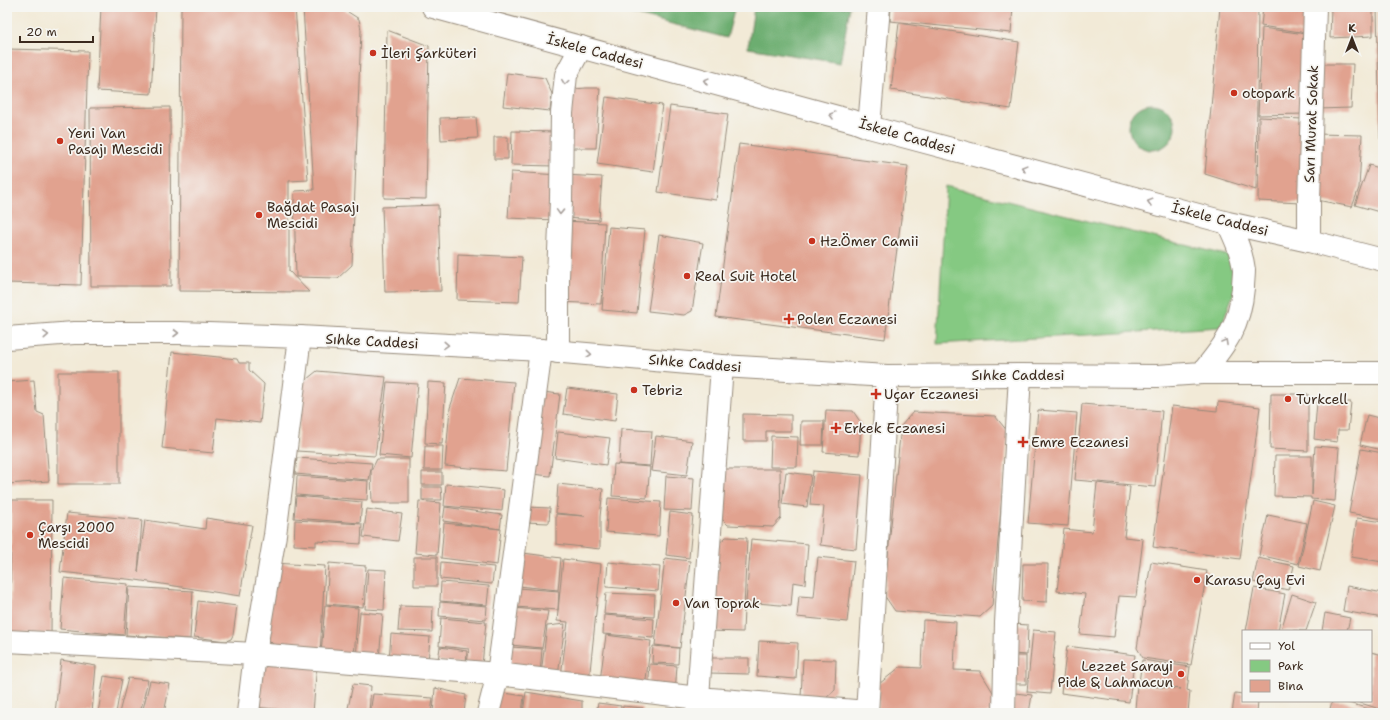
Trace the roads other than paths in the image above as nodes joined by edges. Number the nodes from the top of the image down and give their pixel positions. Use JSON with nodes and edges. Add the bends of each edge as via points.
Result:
{"nodes":[{"id":1,"x":868,"y":7,"type":"edge"},
{"id":2,"x":879,"y":7,"type":"edge"},
{"id":3,"x":1315,"y":7,"type":"edge"},
{"id":4,"x":438,"y":8,"type":"edge"},
{"id":5,"x":581,"y":47,"type":"junction"},
{"id":6,"x":863,"y":125,"type":"junction"},
{"id":7,"x":1228,"y":222,"type":"junction"},
{"id":8,"x":1309,"y":241,"type":"junction"},
{"id":9,"x":1383,"y":260,"type":"edge"},
{"id":10,"x":300,"y":337,"type":"junction"},
{"id":11,"x":7,"y":338,"type":"edge"},
{"id":12,"x":550,"y":351,"type":"junction"},
{"id":13,"x":722,"y":366,"type":"junction"},
{"id":14,"x":1202,"y":373,"type":"junction"},
{"id":15,"x":1383,"y":373,"type":"edge"},
{"id":16,"x":1020,"y":375,"type":"junction"},
{"id":17,"x":887,"y":376,"type":"junction"},
{"id":18,"x":7,"y":641,"type":"edge"},
{"id":19,"x":255,"y":654,"type":"junction"},
{"id":20,"x":498,"y":674,"type":"junction"},
{"id":21,"x":697,"y":706,"type":"edge"},
{"id":22,"x":867,"y":712,"type":"edge"},
{"id":23,"x":248,"y":713,"type":"edge"},
{"id":24,"x":488,"y":713,"type":"edge"},
{"id":25,"x":1004,"y":713,"type":"edge"}],
"edges":[{"from":1,"to":6,"type":"street"},
{"from":2,"to":6,"type":"street"},
{"from":3,"to":8,"type":"street","name":"Sarı Murat Sokak"},
{"from":4,"to":5,"type":"street","name":"İskele Caddesi"},
{"from":6,"to":5,"type":"street","name":"İskele Caddesi","one_way":true},
{"from":5,"to":12,"type":"street","one_way":true,"via":[[566,75],[562,113],[558,277]]},
{"from":7,"to":6,"type":"street","name":"İskele Caddesi","one_way":true},
{"from":7,"to":8,"type":"street","name":"İskele Caddesi"},
{"from":14,"to":7,"type":"street","one_way":true,"via":[[1223,347],[1237,320],[1242,301],[1244,271]]},
{"from":8,"to":9,"type":"street","name":"İskele Caddesi"},
{"from":11,"to":10,"type":"street","name":"Sıhke Caddesi","one_way":true,"via":[[74,333]]},
{"from":10,"to":12,"type":"street","name":"Sıhke Caddesi","one_way":true},
{"from":10,"to":19,"type":"street","via":[[275,535]]},
{"from":12,"to":13,"type":"street","name":"Sıhke Caddesi","one_way":true},
{"from":12,"to":20,"type":"street"},
{"from":13,"to":17,"type":"street","name":"Sıhke Caddesi"},
{"from":13,"to":21,"type":"street"},
{"from":14,"to":15,"type":"street","name":"Sıhke Caddesi"},
{"from":14,"to":16,"type":"street","name":"Sıhke Caddesi","via":[[1158,376]]},
{"from":16,"to":17,"type":"street","name":"Sıhke Caddesi"},
{"from":16,"to":25,"type":"street","via":[[1006,623]]},
{"from":17,"to":22,"type":"street"},
{"from":18,"to":19,"type":"street"},
{"from":19,"to":20,"type":"street"},
{"from":19,"to":23,"type":"street"},
{"from":20,"to":21,"type":"street"},
{"from":20,"to":24,"type":"street"},
{"from":21,"to":22,"type":"street"}]}
